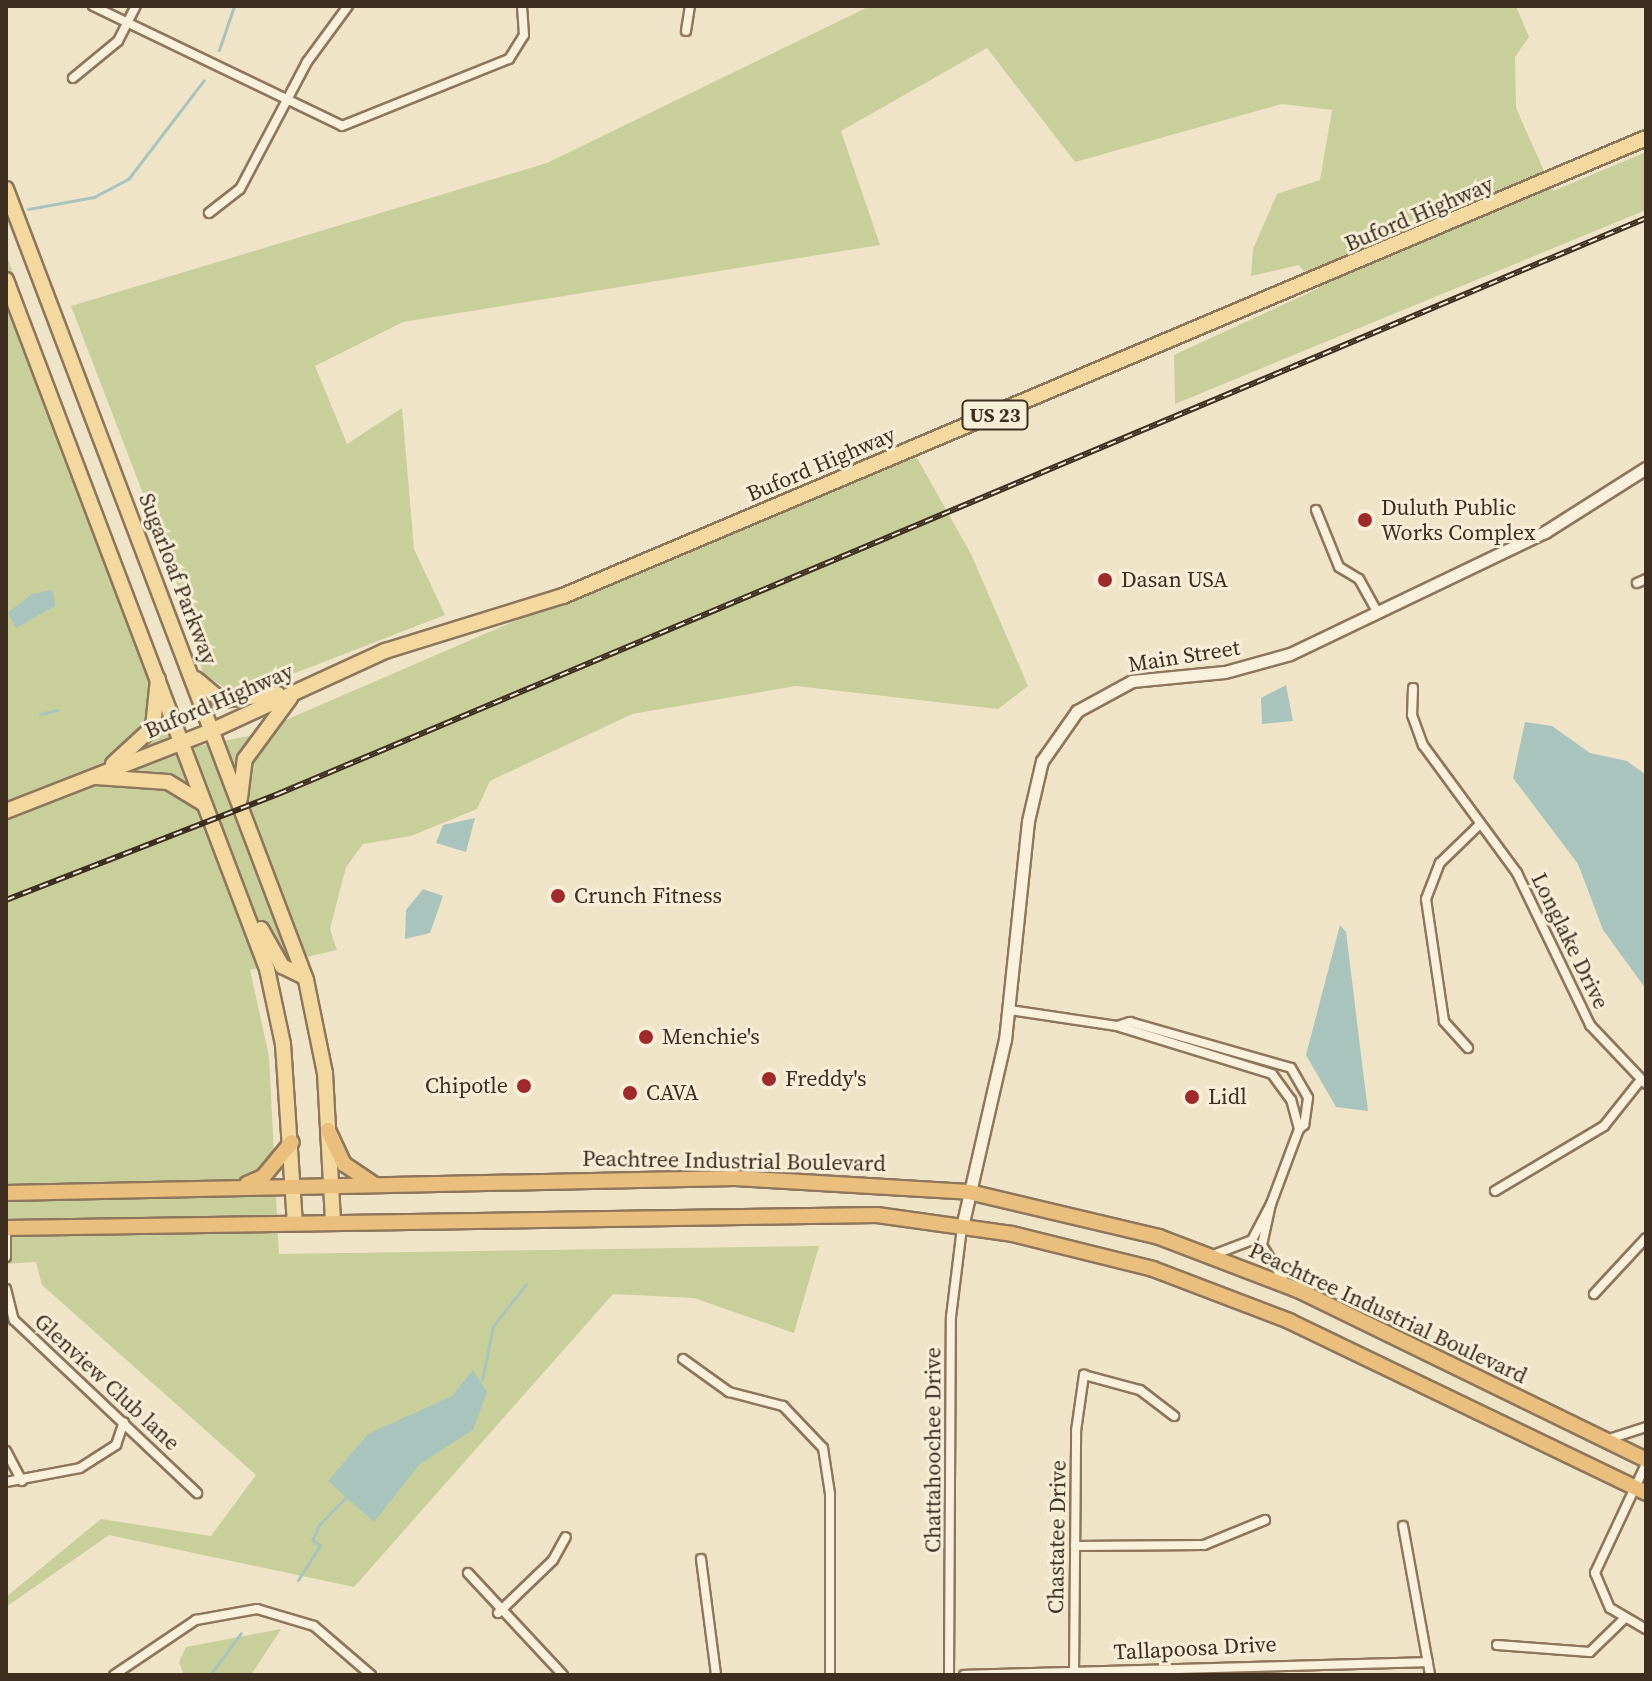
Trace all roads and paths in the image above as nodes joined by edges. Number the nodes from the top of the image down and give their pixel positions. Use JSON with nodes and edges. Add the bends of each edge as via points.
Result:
{"nodes":[{"id":1,"x":93,"y":6,"type":"edge"},
{"id":2,"x":136,"y":6,"type":"edge"},
{"id":3,"x":348,"y":6,"type":"edge"},
{"id":4,"x":522,"y":6,"type":"edge"},
{"id":5,"x":690,"y":6,"type":"edge"},
{"id":6,"x":128,"y":24,"type":"junction"},
{"id":7,"x":686,"y":31,"type":"dead end"},
{"id":8,"x":73,"y":78,"type":"dead end"},
{"id":9,"x":285,"y":103,"type":"junction"},
{"id":10,"x":1646,"y":138,"type":"edge"},
{"id":11,"x":6,"y":189,"type":"edge"},
{"id":12,"x":209,"y":213,"type":"dead end"},
{"id":13,"x":6,"y":280,"type":"edge"},
{"id":14,"x":1646,"y":468,"type":"edge"},
{"id":15,"x":1316,"y":510,"type":"dead end"},
{"id":16,"x":1377,"y":611,"type":"junction"},
{"id":17,"x":188,"y":667,"type":"junction"},
{"id":18,"x":158,"y":671,"type":"junction"},
{"id":19,"x":1413,"y":688,"type":"dead end"},
{"id":20,"x":294,"y":693,"type":"junction"},
{"id":21,"x":211,"y":731,"type":"junction"},
{"id":22,"x":184,"y":742,"type":"junction"},
{"id":23,"x":94,"y":776,"type":"junction"},
{"id":24,"x":239,"y":802,"type":"junction"},
{"id":25,"x":205,"y":805,"type":"junction"},
{"id":26,"x":6,"y":811,"type":"edge"},
{"id":27,"x":1477,"y":827,"type":"junction"},
{"id":28,"x":244,"y":896,"type":"junction"},
{"id":29,"x":305,"y":977,"type":"junction"},
{"id":30,"x":1010,"y":1010,"type":"junction"},
{"id":31,"x":1117,"y":1026,"type":"junction"},
{"id":32,"x":1468,"y":1048,"type":"dead end"},
{"id":33,"x":1643,"y":1083,"type":"edge"},
{"id":34,"x":1299,"y":1129,"type":"junction"},
{"id":35,"x":328,"y":1130,"type":"junction"},
{"id":36,"x":292,"y":1142,"type":"junction"},
{"id":37,"x":376,"y":1185,"type":"junction"},
{"id":38,"x":330,"y":1186,"type":"junction"},
{"id":39,"x":241,"y":1187,"type":"junction"},
{"id":40,"x":295,"y":1188,"type":"junction"},
{"id":41,"x":1495,"y":1191,"type":"dead end"},
{"id":42,"x":969,"y":1192,"type":"junction"},
{"id":43,"x":6,"y":1193,"type":"edge"},
{"id":44,"x":1271,"y":1204,"type":"junction"},
{"id":45,"x":333,"y":1222,"type":"junction"},
{"id":46,"x":295,"y":1223,"type":"junction"},
{"id":47,"x":962,"y":1227,"type":"junction"},
{"id":48,"x":6,"y":1228,"type":"edge"},
{"id":49,"x":1646,"y":1238,"type":"edge"},
{"id":50,"x":1208,"y":1256,"type":"junction"},
{"id":51,"x":6,"y":1257,"type":"edge"},
{"id":52,"x":1287,"y":1286,"type":"junction"},
{"id":53,"x":6,"y":1289,"type":"edge"},
{"id":54,"x":1594,"y":1294,"type":"dead end"},
{"id":55,"x":10,"y":1320,"type":"edge"},
{"id":56,"x":683,"y":1359,"type":"dead end"},
{"id":57,"x":1174,"y":1416,"type":"dead end"},
{"id":58,"x":124,"y":1421,"type":"junction"},
{"id":59,"x":1646,"y":1427,"type":"edge"},
{"id":60,"x":1606,"y":1440,"type":"junction"},
{"id":61,"x":6,"y":1451,"type":"edge"},
{"id":62,"x":1646,"y":1462,"type":"edge"},
{"id":63,"x":22,"y":1481,"type":"junction"},
{"id":64,"x":6,"y":1482,"type":"edge"},
{"id":65,"x":1640,"y":1490,"type":"edge"},
{"id":66,"x":197,"y":1493,"type":"dead end"},
{"id":67,"x":1265,"y":1520,"type":"dead end"},
{"id":68,"x":1403,"y":1526,"type":"dead end"},
{"id":69,"x":566,"y":1537,"type":"dead end"},
{"id":70,"x":1075,"y":1546,"type":"junction"},
{"id":71,"x":701,"y":1559,"type":"dead end"},
{"id":72,"x":468,"y":1573,"type":"dead end"},
{"id":73,"x":498,"y":1613,"type":"junction"},
{"id":74,"x":1623,"y":1620,"type":"junction"},
{"id":75,"x":1646,"y":1629,"type":"edge"},
{"id":76,"x":1497,"y":1645,"type":"dead end"},
{"id":77,"x":1428,"y":1662,"type":"junction"},
{"id":78,"x":1074,"y":1673,"type":"edge"},
{"id":79,"x":114,"y":1675,"type":"edge"},
{"id":80,"x":371,"y":1675,"type":"edge"},
{"id":81,"x":563,"y":1675,"type":"edge"},
{"id":82,"x":716,"y":1675,"type":"edge"},
{"id":83,"x":830,"y":1675,"type":"edge"},
{"id":84,"x":949,"y":1675,"type":"edge"},
{"id":85,"x":964,"y":1675,"type":"edge"},
{"id":86,"x":1430,"y":1675,"type":"edge"}],
"edges":[{"from":1,"to":6,"type":"street"},
{"from":2,"to":6,"type":"street"},
{"from":3,"to":9,"type":"street"},
{"from":4,"to":9,"type":"street","via":[[524,35],[509,59],[342,126]]},
{"from":5,"to":7,"type":"street"},
{"from":6,"to":8,"type":"street"},
{"from":6,"to":9,"type":"street"},
{"from":9,"to":12,"type":"street","via":[[240,189]]},
{"from":10,"to":20,"type":"main road","name":"Buford Highway","number":"US 23","via":[[563,596],[385,651]]},
{"from":11,"to":17,"type":"main road","name":"Sugarloaf Parkway"},
{"from":13,"to":18,"type":"main road"},
{"from":14,"to":16,"type":"street","name":"Main Street","via":[[1545,532]]},
{"from":15,"to":16,"type":"street","via":[[1339,567],[1359,579]]},
{"from":16,"to":30,"type":"street","name":"Main Street","via":[[1262,663],[1132,681],[1077,711],[1042,761],[1028,821]]},
{"from":17,"to":20,"type":"main road","via":[[221,700]]},
{"from":17,"to":21,"type":"main road","name":"Sugarloaf Parkway"},
{"from":18,"to":22,"type":"main road"},
{"from":18,"to":23,"type":"main road","via":[[153,727]]},
{"from":19,"to":27,"type":"street","name":"Longlake Drive","via":[[1412,715],[1423,745]]},
{"from":20,"to":21,"type":"main road","name":"Buford Highway","number":"US 23"},
{"from":20,"to":24,"type":"main road","via":[[245,759]]},
{"from":21,"to":22,"type":"main road","name":"Buford Highway","number":"US 23"},
{"from":21,"to":24,"type":"main road","name":"Sugarloaf Parkway"},
{"from":22,"to":23,"type":"main road","name":"Buford Highway","number":"US 23"},
{"from":22,"to":25,"type":"main road"},
{"from":23,"to":25,"type":"main road","via":[[168,782]]},
{"from":23,"to":26,"type":"main road","name":"Buford Highway","number":"US 23"},
{"from":24,"to":29,"type":"main road","name":"Sugarloaf Parkway"},
{"from":25,"to":28,"type":"main road"},
{"from":27,"to":32,"type":"street","via":[[1440,863],[1426,899],[1444,1021]]},
{"from":27,"to":33,"type":"street","name":"Longlake Drive","via":[[1517,873],[1590,1025]]},
{"from":28,"to":29,"type":"main road","via":[[282,966]]},
{"from":28,"to":36,"type":"main road","via":[[277,1011]]},
{"from":29,"to":35,"type":"main road","name":"Sugarloaf Parkway","via":[[321,1039]]},
{"from":30,"to":31,"type":"street"},
{"from":30,"to":42,"type":"street","name":"Main Street"},
{"from":31,"to":34,"type":"street","via":[[1272,1074],[1291,1100]]},
{"from":31,"to":34,"type":"street","via":[[1130,1022],[1291,1068],[1308,1098]]},
{"from":33,"to":41,"type":"street","via":[[1604,1126]]},
{"from":34,"to":44,"type":"street"},
{"from":35,"to":37,"type":"highway","via":[[344,1164]]},
{"from":35,"to":38,"type":"main road","name":"Sugarloaf Parkway"},
{"from":36,"to":39,"type":"highway","via":[[263,1177]]},
{"from":36,"to":40,"type":"main road"},
{"from":37,"to":38,"type":"highway","name":"Peachtree Industrial Boulevard"},
{"from":37,"to":42,"type":"highway","name":"Peachtree Industrial Boulevard","via":[[735,1178]]},
{"from":38,"to":40,"type":"highway","name":"Peachtree Industrial Boulevard"},
{"from":38,"to":45,"type":"main road","name":"Sugarloaf Parkway"},
{"from":39,"to":40,"type":"highway","name":"Peachtree Industrial Boulevard"},
{"from":39,"to":43,"type":"highway","name":"Peachtree Industrial Boulevard"},
{"from":40,"to":46,"type":"main road"},
{"from":42,"to":47,"type":"street","name":"Main Street"},
{"from":42,"to":50,"type":"highway","name":"Peachtree Industrial Boulevard","via":[[1077,1213]]},
{"from":44,"to":50,"type":"street","via":[[1246,1245]]},
{"from":44,"to":52,"type":"street","via":[[1262,1245]]},
{"from":45,"to":46,"type":"highway"},
{"from":45,"to":47,"type":"highway","via":[[877,1215]]},
{"from":46,"to":48,"type":"highway"},
{"from":47,"to":65,"type":"highway","via":[[1153,1269],[1289,1321]]},
{"from":47,"to":84,"type":"street","name":"Chattahoochee Drive","via":[[951,1317]]},
{"from":48,"to":51,"type":"street"},
{"from":49,"to":54,"type":"street"},
{"from":50,"to":52,"type":"highway","name":"Peachtree Industrial Boulevard"},
{"from":52,"to":60,"type":"highway","name":"Peachtree Industrial Boulevard"},
{"from":53,"to":55,"type":"street","name":"Glenview Club lane"},
{"from":55,"to":58,"type":"street","name":"Glenview Club lane"},
{"from":56,"to":83,"type":"street","via":[[717,1387],[783,1406],[823,1448],[830,1494]]},
{"from":57,"to":70,"type":"street","name":"Chastatee Drive","via":[[1140,1390],[1084,1375]]},
{"from":58,"to":63,"type":"street","via":[[116,1445],[80,1468]]},
{"from":58,"to":66,"type":"street","name":"Glenview Club lane"},
{"from":59,"to":60,"type":"street"},
{"from":60,"to":62,"type":"highway","name":"Peachtree Industrial Boulevard"},
{"from":61,"to":63,"type":"street"},
{"from":62,"to":65,"type":"street"},
{"from":63,"to":64,"type":"street"},
{"from":65,"to":74,"type":"street","via":[[1595,1573]]},
{"from":67,"to":70,"type":"street","via":[[1204,1545]]},
{"from":68,"to":77,"type":"street"},
{"from":69,"to":73,"type":"street","via":[[553,1560]]},
{"from":70,"to":78,"type":"street","name":"Chastatee Drive"},
{"from":71,"to":82,"type":"street"},
{"from":72,"to":73,"type":"street"},
{"from":73,"to":81,"type":"street"},
{"from":74,"to":75,"type":"street"},
{"from":74,"to":76,"type":"street","via":[[1590,1652]]},
{"from":77,"to":78,"type":"street","name":"Tallapoosa Drive"},
{"from":77,"to":86,"type":"street"},
{"from":78,"to":85,"type":"street","name":"Tallapoosa Drive"},
{"from":79,"to":80,"type":"street","via":[[196,1620],[257,1609],[314,1626]]}]}
